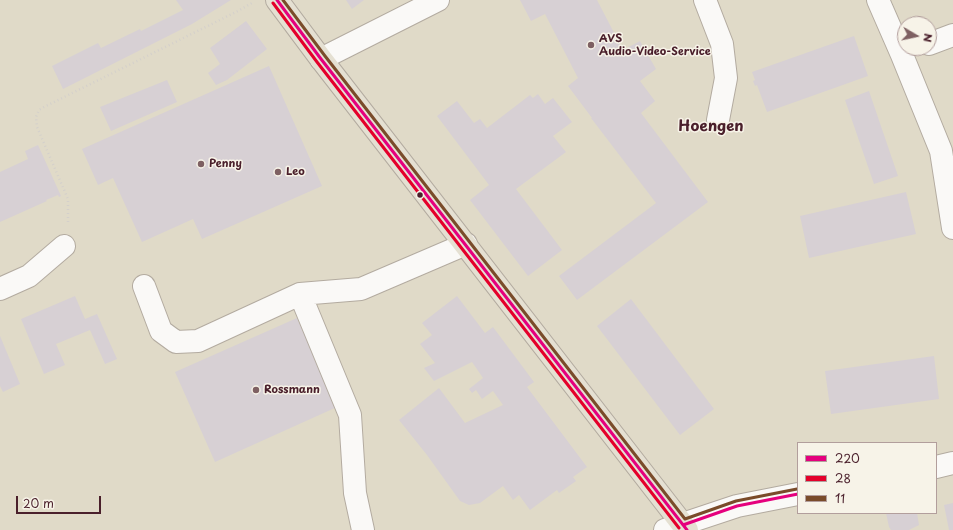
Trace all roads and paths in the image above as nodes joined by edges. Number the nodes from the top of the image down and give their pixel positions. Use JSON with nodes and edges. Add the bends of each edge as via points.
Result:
{"nodes":[{"id":1,"x":257,"y":0,"type":"edge"},
{"id":2,"x":277,"y":0,"type":"edge"},
{"id":3,"x":438,"y":0,"type":"edge"},
{"id":4,"x":705,"y":0,"type":"edge"},
{"id":5,"x":878,"y":0,"type":"edge"},
{"id":6,"x":897,"y":29,"type":"edge"},
{"id":7,"x":953,"y":35,"type":"edge"},
{"id":8,"x":937,"y":41,"type":"edge"},
{"id":9,"x":912,"y":56,"type":"edge"},
{"id":10,"x":321,"y":59,"type":"junction"},
{"id":11,"x":718,"y":120,"type":"dead end"},
{"id":12,"x":953,"y":228,"type":"edge"},
{"id":13,"x":466,"y":244,"type":"junction"},
{"id":14,"x":64,"y":246,"type":"joint"},
{"id":15,"x":144,"y":286,"type":"dead end"},
{"id":16,"x":0,"y":289,"type":"edge"},
{"id":17,"x":300,"y":294,"type":"junction"},
{"id":18,"x":953,"y":463,"type":"edge"},
{"id":19,"x":937,"y":467,"type":"edge"},
{"id":20,"x":797,"y":494,"type":"edge"},
{"id":21,"x":678,"y":528,"type":"edge"},
{"id":22,"x":364,"y":530,"type":"edge"}],
"edges":[{"from":1,"to":14,"type":"path","via":[[39,110],[36,117],[37,128],[68,199],[68,225]]},
{"from":2,"to":10,"type":"main road"},
{"from":3,"to":10,"type":"street"},
{"from":4,"to":11,"type":"street","via":[[722,44],[726,78]]},
{"from":5,"to":6,"type":"street"},
{"from":7,"to":8,"type":"street"},
{"from":9,"to":12,"type":"street","via":[[941,151]]},
{"from":10,"to":13,"type":"main road"},
{"from":13,"to":17,"type":"street","via":[[360,289]]},
{"from":13,"to":21,"type":"main road"},
{"from":14,"to":16,"type":"street","via":[[29,276]]},
{"from":15,"to":17,"type":"street","via":[[161,331],[176,342],[198,340]]},
{"from":17,"to":22,"type":"street","via":[[350,415],[355,493]]},
{"from":18,"to":19,"type":"street"},
{"from":20,"to":21,"type":"street","via":[[737,506]]}]}
